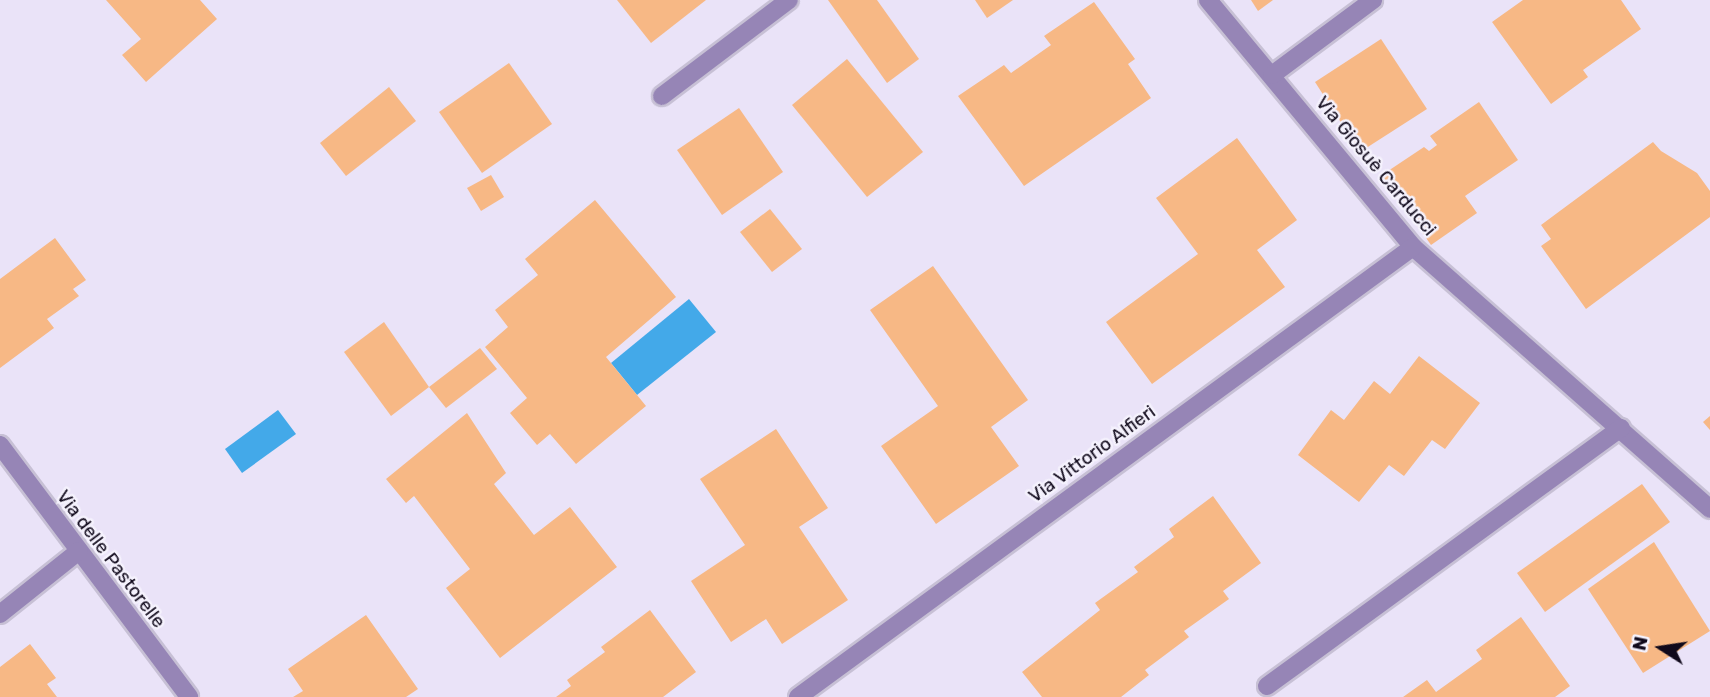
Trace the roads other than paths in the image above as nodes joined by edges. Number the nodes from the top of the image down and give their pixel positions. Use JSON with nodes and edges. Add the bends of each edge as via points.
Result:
{"nodes":[{"id":1,"x":789,"y":0,"type":"edge"},
{"id":2,"x":1208,"y":0,"type":"edge"},
{"id":3,"x":1373,"y":0,"type":"edge"},
{"id":4,"x":1272,"y":75,"type":"junction"},
{"id":5,"x":662,"y":96,"type":"dead end"},
{"id":6,"x":1413,"y":247,"type":"junction"},
{"id":7,"x":1620,"y":428,"type":"junction"},
{"id":8,"x":0,"y":445,"type":"edge"},
{"id":9,"x":1710,"y":509,"type":"edge"},
{"id":10,"x":79,"y":551,"type":"junction"},
{"id":11,"x":0,"y":614,"type":"edge"},
{"id":12,"x":1267,"y":686,"type":"dead end"},
{"id":13,"x":189,"y":697,"type":"edge"},
{"id":14,"x":798,"y":697,"type":"edge"}],
"edges":[{"from":1,"to":5,"type":"street"},
{"from":2,"to":4,"type":"street","name":"Via Giosuè Carducci"},
{"from":3,"to":4,"type":"street"},
{"from":4,"to":6,"type":"street","name":"Via Giosuè Carducci"},
{"from":6,"to":7,"type":"street","name":"Via Giosuè Carducci"},
{"from":6,"to":14,"type":"street","name":"Via Vittorio Alfieri"},
{"from":7,"to":9,"type":"street","name":"Via Giosuè Carducci"},
{"from":7,"to":12,"type":"street"},
{"from":8,"to":10,"type":"street","name":"Via delle Pastorelle"},
{"from":10,"to":11,"type":"street"},
{"from":10,"to":13,"type":"street","name":"Via delle Pastorelle"}]}
